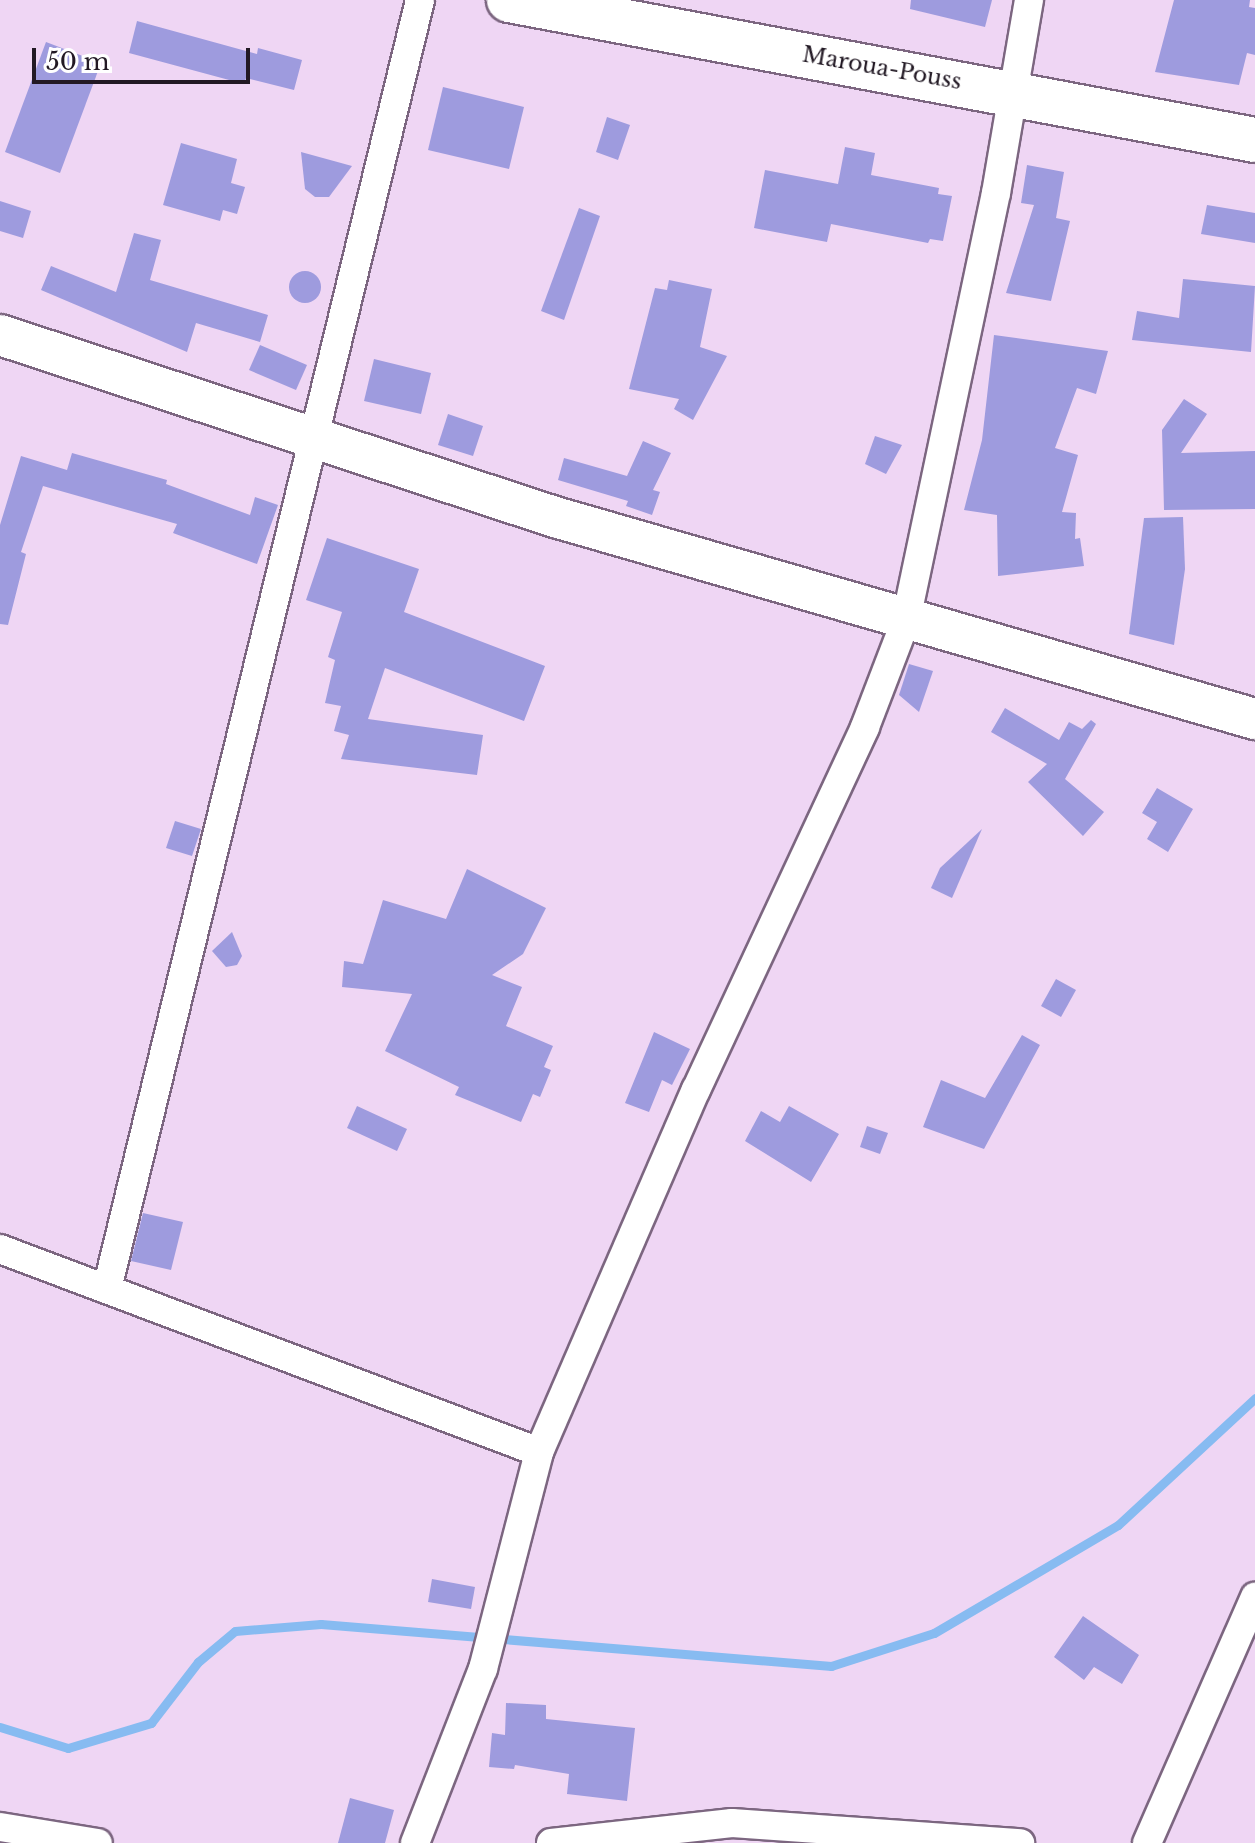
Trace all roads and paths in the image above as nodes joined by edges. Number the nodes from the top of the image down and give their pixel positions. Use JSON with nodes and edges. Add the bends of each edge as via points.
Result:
{"nodes":[{"id":1,"x":420,"y":0,"type":"edge"},
{"id":2,"x":509,"y":0,"type":"edge"},
{"id":3,"x":1029,"y":0,"type":"edge"},
{"id":4,"x":1013,"y":91,"type":"junction"},
{"id":5,"x":1255,"y":140,"type":"edge"},
{"id":6,"x":0,"y":335,"type":"edge"},
{"id":7,"x":311,"y":437,"type":"junction"},
{"id":8,"x":906,"y":620,"type":"junction"},
{"id":9,"x":1255,"y":719,"type":"edge"},
{"id":10,"x":0,"y":1249,"type":"edge"},
{"id":11,"x":107,"y":1289,"type":"junction"},
{"id":12,"x":539,"y":1452,"type":"junction"},
{"id":13,"x":1255,"y":1597,"type":"edge"},
{"id":14,"x":0,"y":1827,"type":"edge"},
{"id":15,"x":98,"y":1843,"type":"edge"},
{"id":16,"x":415,"y":1843,"type":"edge"},
{"id":17,"x":551,"y":1843,"type":"edge"},
{"id":18,"x":1020,"y":1843,"type":"edge"},
{"id":19,"x":1147,"y":1843,"type":"edge"}],
"edges":[{"from":1,"to":7,"type":"street"},
{"from":2,"to":4,"type":"main road","name":"Maroua-Pouss"},
{"from":3,"to":4,"type":"street"},
{"from":4,"to":5,"type":"main road","name":"Maroua-Pouss"},
{"from":4,"to":8,"type":"street"},
{"from":6,"to":7,"type":"main road"},
{"from":7,"to":8,"type":"main road","via":[[555,517]]},
{"from":7,"to":11,"type":"street"},
{"from":8,"to":9,"type":"main road"},
{"from":8,"to":12,"type":"street","via":[[865,727],[696,1090]]},
{"from":10,"to":11,"type":"street"},
{"from":11,"to":12,"type":"street"},
{"from":12,"to":16,"type":"street","via":[[483,1669]]},
{"from":13,"to":19,"type":"street"},
{"from":14,"to":15,"type":"street"},
{"from":17,"to":18,"type":"street","via":[[732,1823]]}]}
